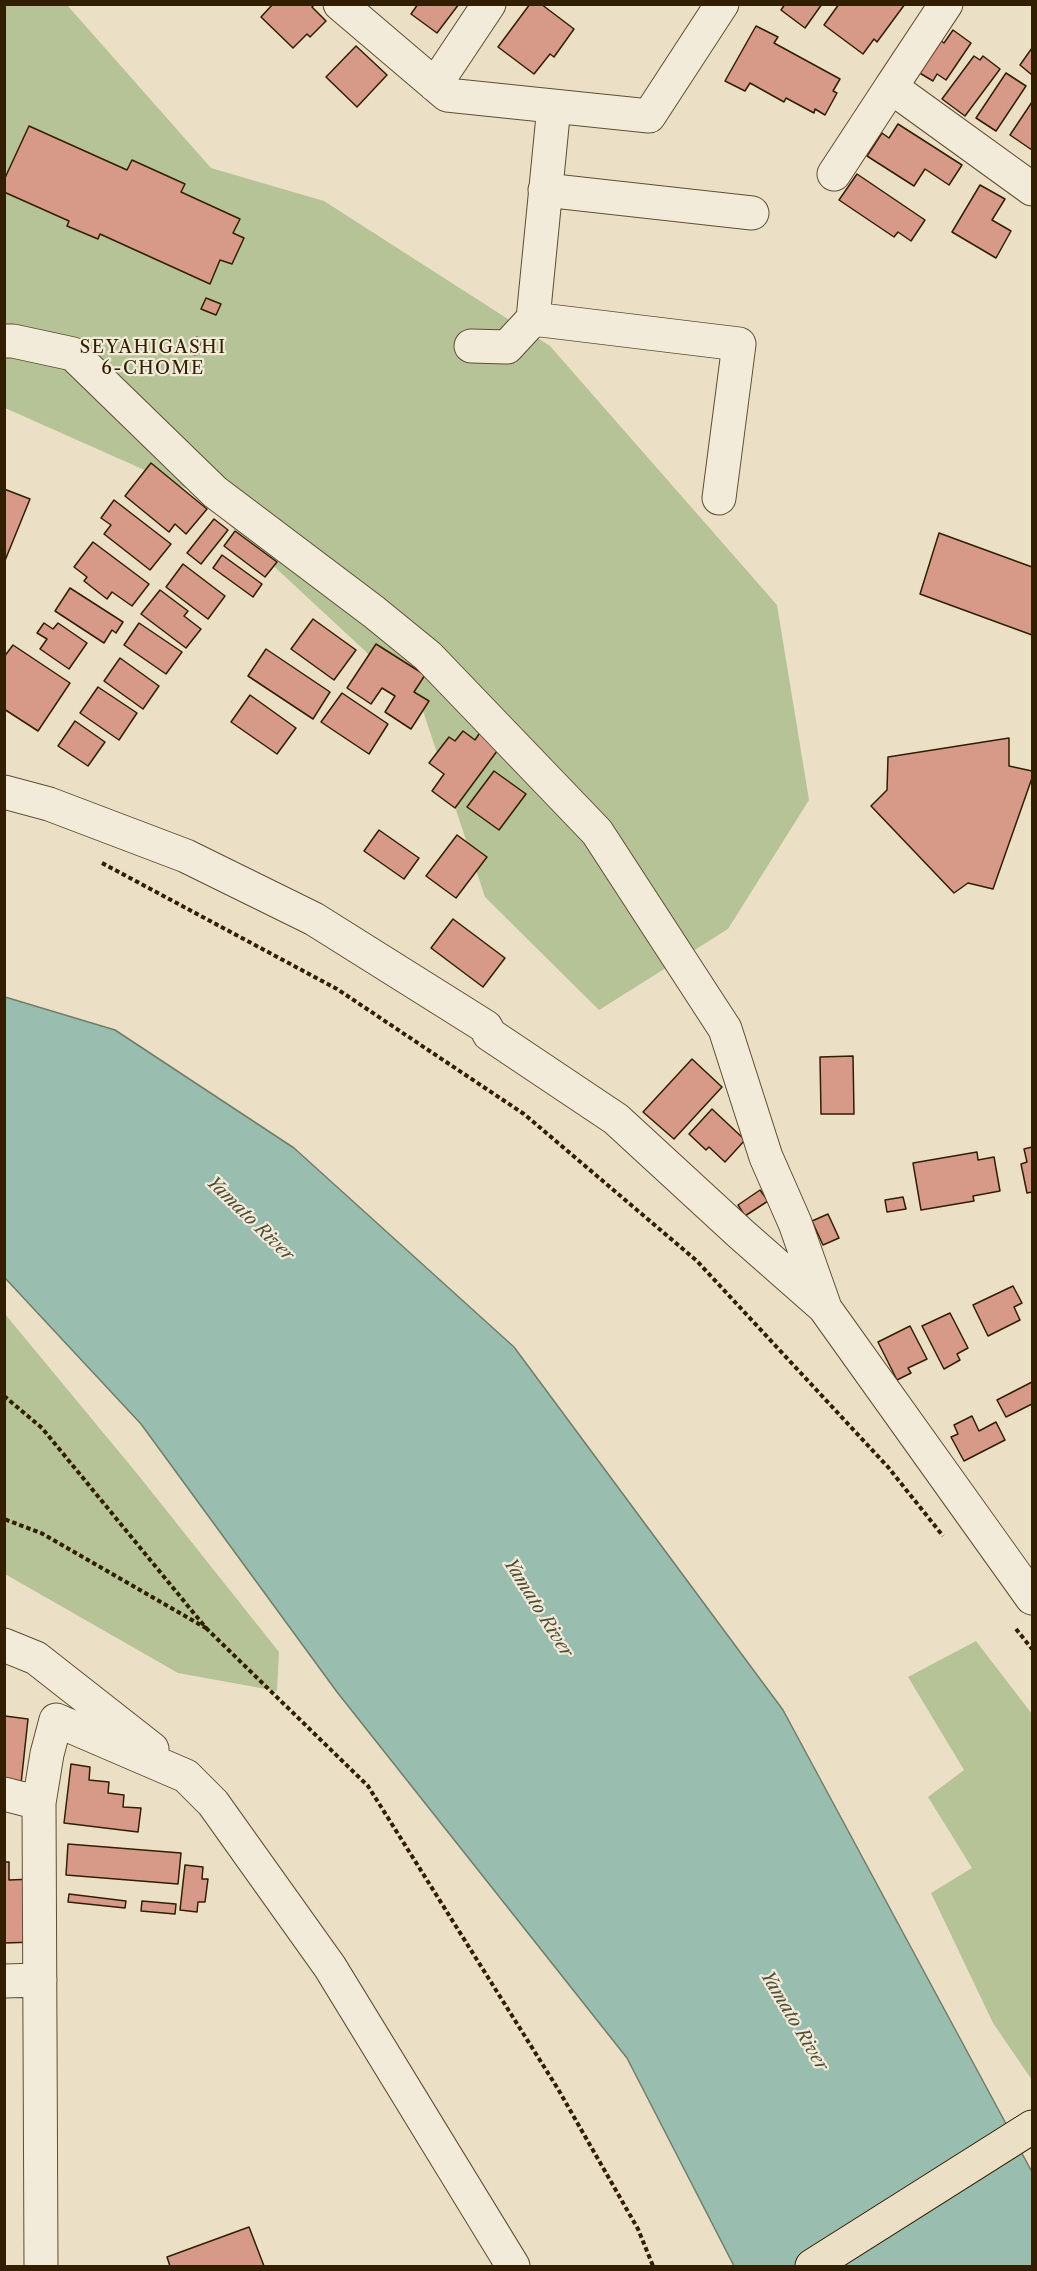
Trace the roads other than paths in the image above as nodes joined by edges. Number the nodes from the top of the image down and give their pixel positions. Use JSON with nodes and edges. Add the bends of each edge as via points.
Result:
{"nodes":[{"id":1,"x":340,"y":4,"type":"edge"},
{"id":2,"x":489,"y":4,"type":"edge"},
{"id":3,"x":722,"y":4,"type":"edge"},
{"id":4,"x":946,"y":4,"type":"edge"},
{"id":5,"x":435,"y":85,"type":"junction"},
{"id":6,"x":891,"y":87,"type":"junction"},
{"id":7,"x":554,"y":106,"type":"junction"},
{"id":8,"x":834,"y":174,"type":"dead end"},
{"id":9,"x":1032,"y":189,"type":"edge"},
{"id":10,"x":545,"y":190,"type":"junction"},
{"id":11,"x":752,"y":213,"type":"dead end"},
{"id":12,"x":533,"y":319,"type":"junction"},
{"id":13,"x":4,"y":341,"type":"edge"},
{"id":14,"x":471,"y":346,"type":"dead end"},
{"id":15,"x":719,"y":498,"type":"dead end"},
{"id":16,"x":4,"y":792,"type":"edge"},
{"id":17,"x":824,"y":1307,"type":"junction"},
{"id":18,"x":1032,"y":1598,"type":"edge"},
{"id":19,"x":4,"y":1645,"type":"edge"},
{"id":20,"x":186,"y":1776,"type":"junction"},
{"id":21,"x":4,"y":1794,"type":"edge"},
{"id":22,"x":39,"y":1803,"type":"junction"},
{"id":23,"x":40,"y":1980,"type":"junction"},
{"id":24,"x":4,"y":1981,"type":"edge"},
{"id":25,"x":1032,"y":2127,"type":"edge"},
{"id":26,"x":41,"y":2266,"type":"edge"},
{"id":27,"x":513,"y":2266,"type":"edge"},
{"id":28,"x":812,"y":2266,"type":"edge"}],
"edges":[{"from":1,"to":5,"type":"street"},
{"from":2,"to":5,"type":"street"},
{"from":3,"to":7,"type":"street","via":[[649,116]]},
{"from":4,"to":6,"type":"street"},
{"from":5,"to":7,"type":"street","via":[[447,95]]},
{"from":6,"to":8,"type":"street"},
{"from":6,"to":9,"type":"street"},
{"from":7,"to":10,"type":"street"},
{"from":10,"to":11,"type":"street"},
{"from":10,"to":12,"type":"street"},
{"from":12,"to":14,"type":"street","via":[[507,347]]},
{"from":12,"to":15,"type":"street","via":[[739,344]]},
{"from":13,"to":17,"type":"street","via":[[73,354],[215,492],[428,656],[597,832],[725,1029],[766,1157],[795,1223]]},
{"from":16,"to":17,"type":"street","via":[[50,804],[186,856],[324,925],[486,1027],[489,1034],[616,1119]]},
{"from":17,"to":18,"type":"street"},
{"from":19,"to":20,"type":"street","via":[[36,1658]]},
{"from":20,"to":22,"type":"street","via":[[56,1720]]},
{"from":20,"to":27,"type":"street","via":[[213,1803],[330,1967]]},
{"from":21,"to":22,"type":"street"},
{"from":22,"to":23,"type":"street"},
{"from":23,"to":24,"type":"street"},
{"from":23,"to":26,"type":"street"},
{"from":25,"to":28,"type":"highway"}]}
